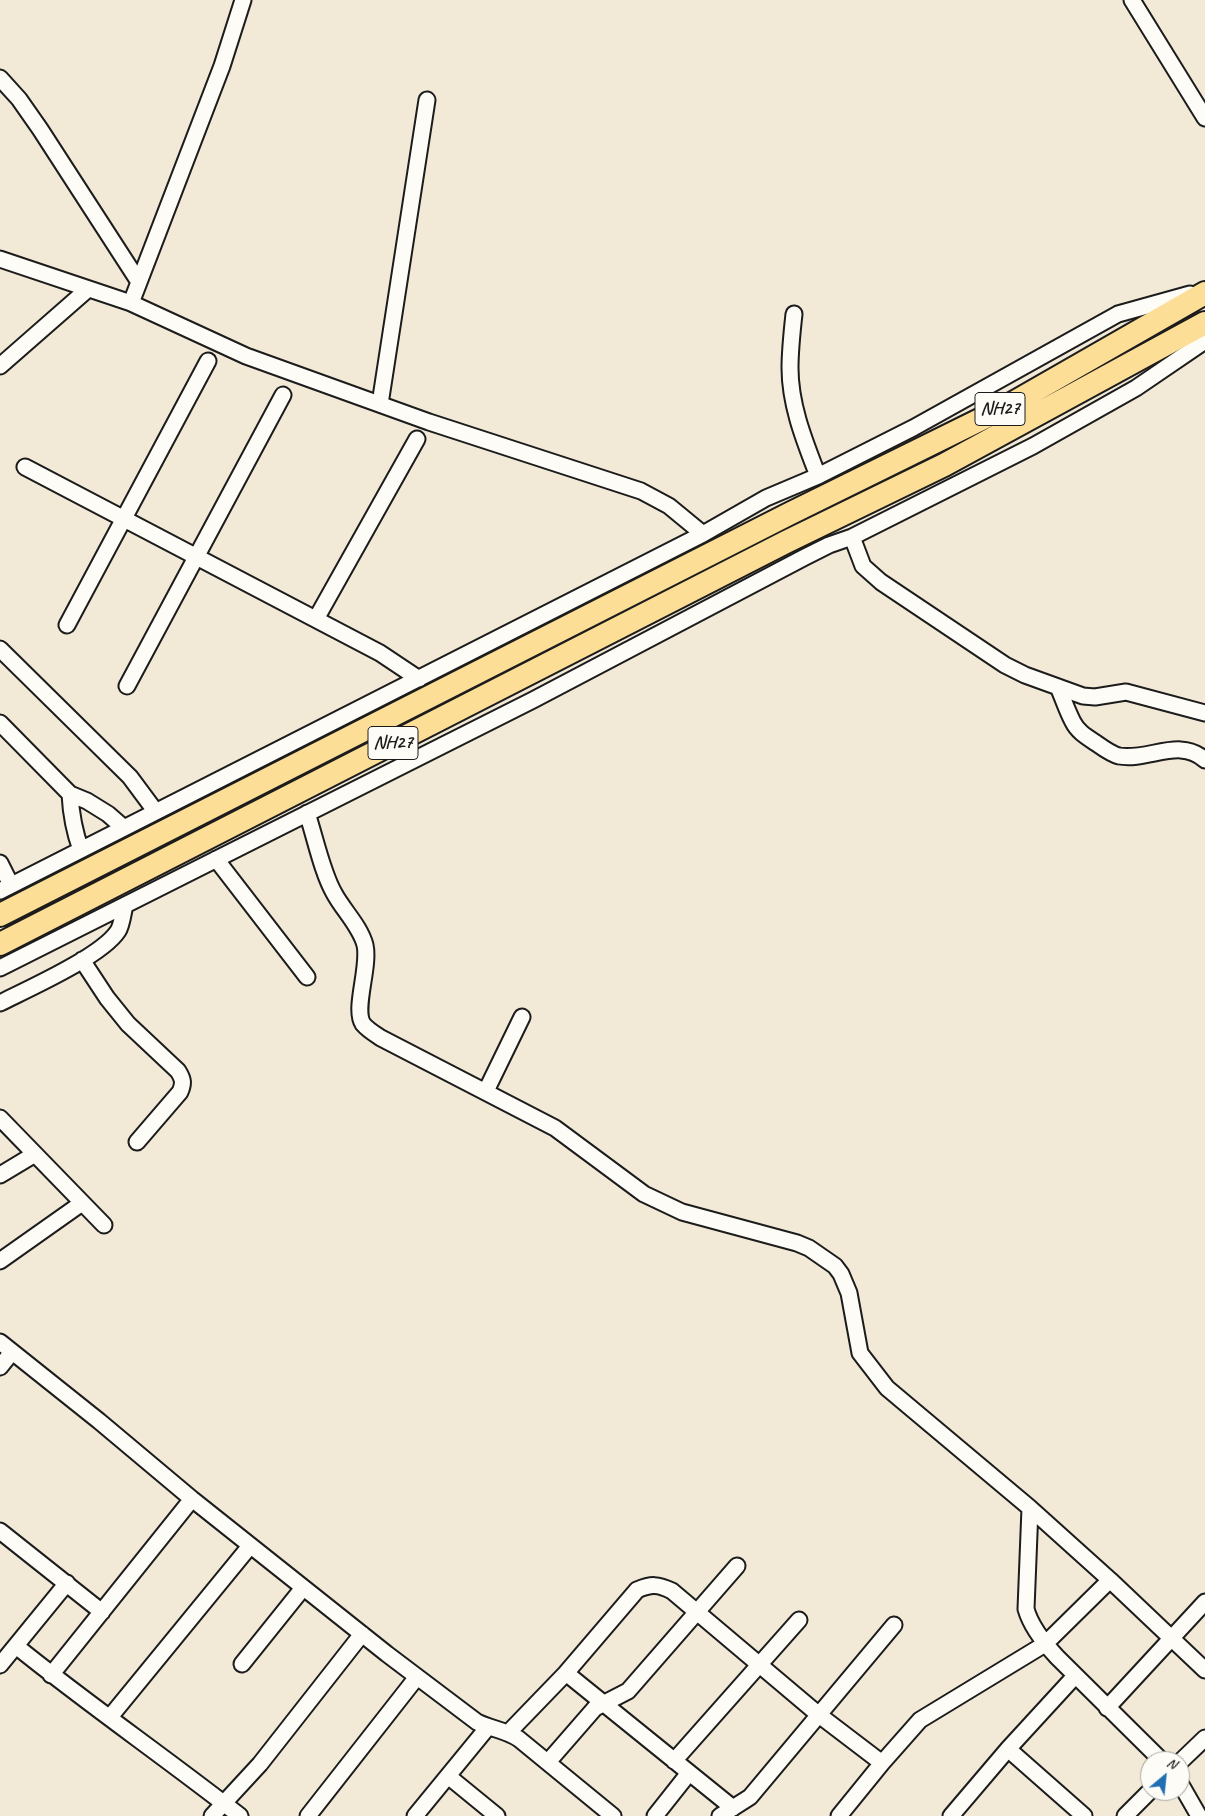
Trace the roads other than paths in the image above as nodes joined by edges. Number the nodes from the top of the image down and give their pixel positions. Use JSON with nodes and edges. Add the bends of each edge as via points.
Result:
{"nodes":[{"id":1,"x":243,"y":0,"type":"edge"},
{"id":2,"x":1132,"y":0,"type":"edge"},
{"id":3,"x":0,"y":78,"type":"edge"},
{"id":4,"x":427,"y":100,"type":"dead end"},
{"id":5,"x":1205,"y":118,"type":"edge"},
{"id":6,"x":0,"y":259,"type":"edge"},
{"id":7,"x":140,"y":282,"type":"junction"},
{"id":8,"x":88,"y":289,"type":"junction"},
{"id":9,"x":1205,"y":291,"type":"edge"},
{"id":10,"x":131,"y":303,"type":"junction"},
{"id":11,"x":794,"y":314,"type":"dead end"},
{"id":12,"x":1205,"y":323,"type":"edge"},
{"id":13,"x":1205,"y":341,"type":"edge"},
{"id":14,"x":208,"y":361,"type":"dead end"},
{"id":15,"x":0,"y":366,"type":"edge"},
{"id":16,"x":283,"y":395,"type":"dead end"},
{"id":17,"x":380,"y":404,"type":"junction"},
{"id":18,"x":417,"y":439,"type":"dead end"},
{"id":19,"x":25,"y":467,"type":"dead end"},
{"id":20,"x":818,"y":476,"type":"junction"},
{"id":21,"x":123,"y":518,"type":"junction"},
{"id":22,"x":703,"y":534,"type":"junction"},
{"id":23,"x":852,"y":537,"type":"junction"},
{"id":24,"x":197,"y":557,"type":"junction"},
{"id":25,"x":316,"y":619,"type":"junction"},
{"id":26,"x":67,"y":625,"type":"dead end"},
{"id":27,"x":0,"y":649,"type":"edge"},
{"id":28,"x":419,"y":679,"type":"junction"},
{"id":29,"x":127,"y":686,"type":"dead end"},
{"id":30,"x":1058,"y":687,"type":"junction"},
{"id":31,"x":1205,"y":713,"type":"edge"},
{"id":32,"x":0,"y":723,"type":"edge"},
{"id":33,"x":1205,"y":760,"type":"edge"},
{"id":34,"x":70,"y":794,"type":"junction"},
{"id":35,"x":156,"y":812,"type":"junction"},
{"id":36,"x":307,"y":813,"type":"junction"},
{"id":37,"x":124,"y":828,"type":"junction"},
{"id":38,"x":81,"y":850,"type":"junction"},
{"id":39,"x":216,"y":859,"type":"junction"},
{"id":40,"x":0,"y":864,"type":"edge"},
{"id":41,"x":6,"y":888,"type":"edge"},
{"id":42,"x":125,"y":905,"type":"junction"},
{"id":43,"x":0,"y":914,"type":"edge"},
{"id":44,"x":0,"y":944,"type":"edge"},
{"id":45,"x":82,"y":960,"type":"junction"},
{"id":46,"x":0,"y":968,"type":"edge"},
{"id":47,"x":307,"y":977,"type":"dead end"},
{"id":48,"x":0,"y":1003,"type":"edge"},
{"id":49,"x":522,"y":1017,"type":"dead end"},
{"id":50,"x":486,"y":1091,"type":"junction"},
{"id":51,"x":0,"y":1118,"type":"edge"},
{"id":52,"x":137,"y":1142,"type":"dead end"},
{"id":53,"x":35,"y":1154,"type":"junction"},
{"id":54,"x":0,"y":1174,"type":"edge"},
{"id":55,"x":82,"y":1203,"type":"junction"},
{"id":56,"x":104,"y":1225,"type":"dead end"},
{"id":57,"x":0,"y":1261,"type":"edge"},
{"id":58,"x":0,"y":1342,"type":"edge"},
{"id":59,"x":12,"y":1352,"type":"junction"},
{"id":60,"x":0,"y":1367,"type":"edge"},
{"id":61,"x":192,"y":1499,"type":"junction"},
{"id":62,"x":1030,"y":1508,"type":"junction"},
{"id":63,"x":0,"y":1531,"type":"edge"},
{"id":64,"x":250,"y":1546,"type":"junction"},
{"id":65,"x":737,"y":1566,"type":"dead end"},
{"id":66,"x":1110,"y":1580,"type":"junction"},
{"id":67,"x":67,"y":1583,"type":"junction"},
{"id":68,"x":303,"y":1588,"type":"junction"},
{"id":69,"x":1205,"y":1602,"type":"edge"},
{"id":70,"x":102,"y":1612,"type":"junction"},
{"id":71,"x":696,"y":1613,"type":"junction"},
{"id":72,"x":799,"y":1620,"type":"dead end"},
{"id":73,"x":894,"y":1625,"type":"dead end"},
{"id":74,"x":362,"y":1634,"type":"junction"},
{"id":75,"x":1171,"y":1639,"type":"junction"},
{"id":76,"x":1045,"y":1644,"type":"junction"},
{"id":77,"x":16,"y":1646,"type":"junction"},
{"id":78,"x":242,"y":1664,"type":"dead end"},
{"id":79,"x":0,"y":1665,"type":"edge"},
{"id":80,"x":759,"y":1665,"type":"junction"},
{"id":81,"x":1205,"y":1670,"type":"edge"},
{"id":82,"x":566,"y":1673,"type":"junction"},
{"id":83,"x":51,"y":1675,"type":"junction"},
{"id":84,"x":1075,"y":1676,"type":"junction"},
{"id":85,"x":417,"y":1677,"type":"junction"},
{"id":86,"x":602,"y":1703,"type":"junction"},
{"id":87,"x":1107,"y":1708,"type":"junction"},
{"id":88,"x":819,"y":1714,"type":"junction"},
{"id":89,"x":110,"y":1717,"type":"junction"},
{"id":90,"x":488,"y":1727,"type":"junction"},
{"id":91,"x":509,"y":1732,"type":"junction"},
{"id":92,"x":1205,"y":1738,"type":"edge"},
{"id":93,"x":1008,"y":1749,"type":"junction"},
{"id":94,"x":1152,"y":1751,"type":"edge"},
{"id":95,"x":1190,"y":1752,"type":"edge"},
{"id":96,"x":674,"y":1761,"type":"junction"},
{"id":97,"x":548,"y":1762,"type":"junction"},
{"id":98,"x":882,"y":1764,"type":"junction"},
{"id":99,"x":689,"y":1773,"type":"junction"},
{"id":100,"x":448,"y":1776,"type":"junction"},
{"id":101,"x":1190,"y":1800,"type":"edge"},
{"id":102,"x":1140,"y":1801,"type":"edge"},
{"id":103,"x":224,"y":1803,"type":"junction"},
{"id":104,"x":726,"y":1812,"type":"edge"},
{"id":105,"x":1205,"y":1813,"type":"edge"},
{"id":106,"x":212,"y":1816,"type":"edge"},
{"id":107,"x":240,"y":1816,"type":"edge"},
{"id":108,"x":308,"y":1816,"type":"edge"},
{"id":109,"x":415,"y":1816,"type":"edge"},
{"id":110,"x":497,"y":1816,"type":"edge"},
{"id":111,"x":613,"y":1816,"type":"edge"},
{"id":112,"x":655,"y":1816,"type":"edge"},
{"id":113,"x":839,"y":1816,"type":"edge"},
{"id":114,"x":951,"y":1816,"type":"edge"},
{"id":115,"x":1084,"y":1816,"type":"edge"},
{"id":116,"x":1125,"y":1816,"type":"edge"},
{"id":117,"x":1200,"y":1816,"type":"edge"}],
"edges":[{"from":1,"to":7,"type":"street","via":[[222,66]]},
{"from":2,"to":5,"type":"street"},
{"from":3,"to":7,"type":"street","via":[[19,99]]},
{"from":4,"to":17,"type":"street"},
{"from":6,"to":8,"type":"street"},
{"from":7,"to":10,"type":"street"},
{"from":8,"to":10,"type":"street"},
{"from":8,"to":15,"type":"street"},
{"from":9,"to":20,"type":"street","via":[[1118,314],[913,428]]},
{"from":9,"to":43,"type":"highway","number":"NH27","via":[[1006,407]]},
{"from":10,"to":17,"type":"street","via":[[246,356]]},
{"from":11,"to":20,"type":"street","via":[[790,369],[793,398],[800,429]]},
{"from":12,"to":44,"type":"highway","number":"NH27","via":[[944,465],[786,542]]},
{"from":13,"to":23,"type":"street","via":[[1136,388],[1041,441]]},
{"from":14,"to":21,"type":"street"},
{"from":16,"to":24,"type":"street"},
{"from":17,"to":22,"type":"street","via":[[641,491],[669,506]]},
{"from":18,"to":25,"type":"street"},
{"from":19,"to":21,"type":"street"},
{"from":20,"to":22,"type":"street","via":[[766,498]]},
{"from":21,"to":24,"type":"street"},
{"from":21,"to":26,"type":"street"},
{"from":22,"to":28,"type":"street"},
{"from":23,"to":30,"type":"street","via":[[863,566],[881,582],[1005,665]]},
{"from":23,"to":36,"type":"street","via":[[805,557],[533,700]]},
{"from":24,"to":25,"type":"street"},
{"from":24,"to":29,"type":"street"},
{"from":25,"to":28,"type":"street","via":[[380,653]]},
{"from":27,"to":35,"type":"street","via":[[130,777]]},
{"from":28,"to":35,"type":"street"},
{"from":30,"to":31,"type":"street","via":[[1083,696],[1126,692]]},
{"from":30,"to":33,"type":"street","via":[[1073,723],[1081,733],[1107,751],[1127,756],[1180,749],[1190,750]]},
{"from":32,"to":34,"type":"street"},
{"from":34,"to":37,"type":"street","via":[[108,814]]},
{"from":34,"to":38,"type":"street","via":[[72,823]]},
{"from":35,"to":37,"type":"street"},
{"from":36,"to":39,"type":"street"},
{"from":36,"to":50,"type":"street","via":[[333,892],[365,945],[367,960],[359,1012],[362,1023],[381,1038]]},
{"from":37,"to":38,"type":"street"},
{"from":38,"to":41,"type":"street"},
{"from":39,"to":42,"type":"street"},
{"from":39,"to":47,"type":"street"},
{"from":40,"to":41,"type":"street"},
{"from":42,"to":45,"type":"street","via":[[120,929],[111,940]]},
{"from":42,"to":46,"type":"street"},
{"from":45,"to":48,"type":"street"},
{"from":45,"to":52,"type":"street","via":[[106,998],[128,1024],[183,1079],[180,1092]]},
{"from":49,"to":50,"type":"street"},
{"from":50,"to":62,"type":"street","via":[[555,1128],[644,1194],[682,1212],[797,1243],[835,1266],[850,1300],[860,1353],[887,1388]]},
{"from":51,"to":53,"type":"street"},
{"from":53,"to":54,"type":"street"},
{"from":53,"to":55,"type":"street"},
{"from":55,"to":56,"type":"street"},
{"from":55,"to":57,"type":"street"},
{"from":58,"to":59,"type":"street"},
{"from":59,"to":60,"type":"street"},
{"from":59,"to":61,"type":"street"},
{"from":61,"to":64,"type":"street"},
{"from":61,"to":70,"type":"street"},
{"from":62,"to":66,"type":"street"},
{"from":62,"to":76,"type":"street","via":[[1026,1609]]},
{"from":63,"to":67,"type":"street"},
{"from":64,"to":68,"type":"street"},
{"from":64,"to":89,"type":"street"},
{"from":65,"to":71,"type":"street"},
{"from":66,"to":75,"type":"street"},
{"from":66,"to":76,"type":"street"},
{"from":67,"to":70,"type":"street"},
{"from":67,"to":77,"type":"street"},
{"from":68,"to":74,"type":"street"},
{"from":68,"to":78,"type":"street"},
{"from":69,"to":75,"type":"street"},
{"from":70,"to":83,"type":"street"},
{"from":71,"to":80,"type":"street"},
{"from":71,"to":82,"type":"street","via":[[672,1591],[660,1585],[648,1585],[637,1590]]},
{"from":71,"to":86,"type":"street","via":[[628,1690]]},
{"from":72,"to":80,"type":"street"},
{"from":73,"to":88,"type":"street"},
{"from":74,"to":85,"type":"street"},
{"from":74,"to":103,"type":"street","via":[[260,1764]]},
{"from":75,"to":81,"type":"street"},
{"from":75,"to":87,"type":"street"},
{"from":76,"to":84,"type":"street"},
{"from":76,"to":98,"type":"street","via":[[928,1714]]},
{"from":77,"to":79,"type":"street"},
{"from":77,"to":83,"type":"street"},
{"from":80,"to":88,"type":"street"},
{"from":80,"to":96,"type":"street"},
{"from":82,"to":86,"type":"street"},
{"from":82,"to":91,"type":"street"},
{"from":83,"to":89,"type":"street"},
{"from":84,"to":87,"type":"street"},
{"from":84,"to":93,"type":"street"},
{"from":85,"to":90,"type":"street"},
{"from":85,"to":108,"type":"street"},
{"from":86,"to":96,"type":"street"},
{"from":86,"to":97,"type":"street"},
{"from":87,"to":94,"type":"street"},
{"from":88,"to":98,"type":"street"},
{"from":88,"to":104,"type":"street","via":[[750,1797]]},
{"from":89,"to":103,"type":"street"},
{"from":90,"to":91,"type":"street"},
{"from":90,"to":100,"type":"street"},
{"from":91,"to":97,"type":"street"},
{"from":92,"to":95,"type":"street"},
{"from":93,"to":114,"type":"street"},
{"from":93,"to":115,"type":"street"},
{"from":96,"to":99,"type":"street"},
{"from":97,"to":111,"type":"street"},
{"from":98,"to":113,"type":"street"},
{"from":99,"to":104,"type":"street"},
{"from":99,"to":112,"type":"street"},
{"from":100,"to":109,"type":"street"},
{"from":100,"to":110,"type":"street"},
{"from":101,"to":117,"type":"street"},
{"from":102,"to":116,"type":"street"},
{"from":103,"to":106,"type":"street"},
{"from":103,"to":107,"type":"street"},
{"from":105,"to":117,"type":"street"}]}
